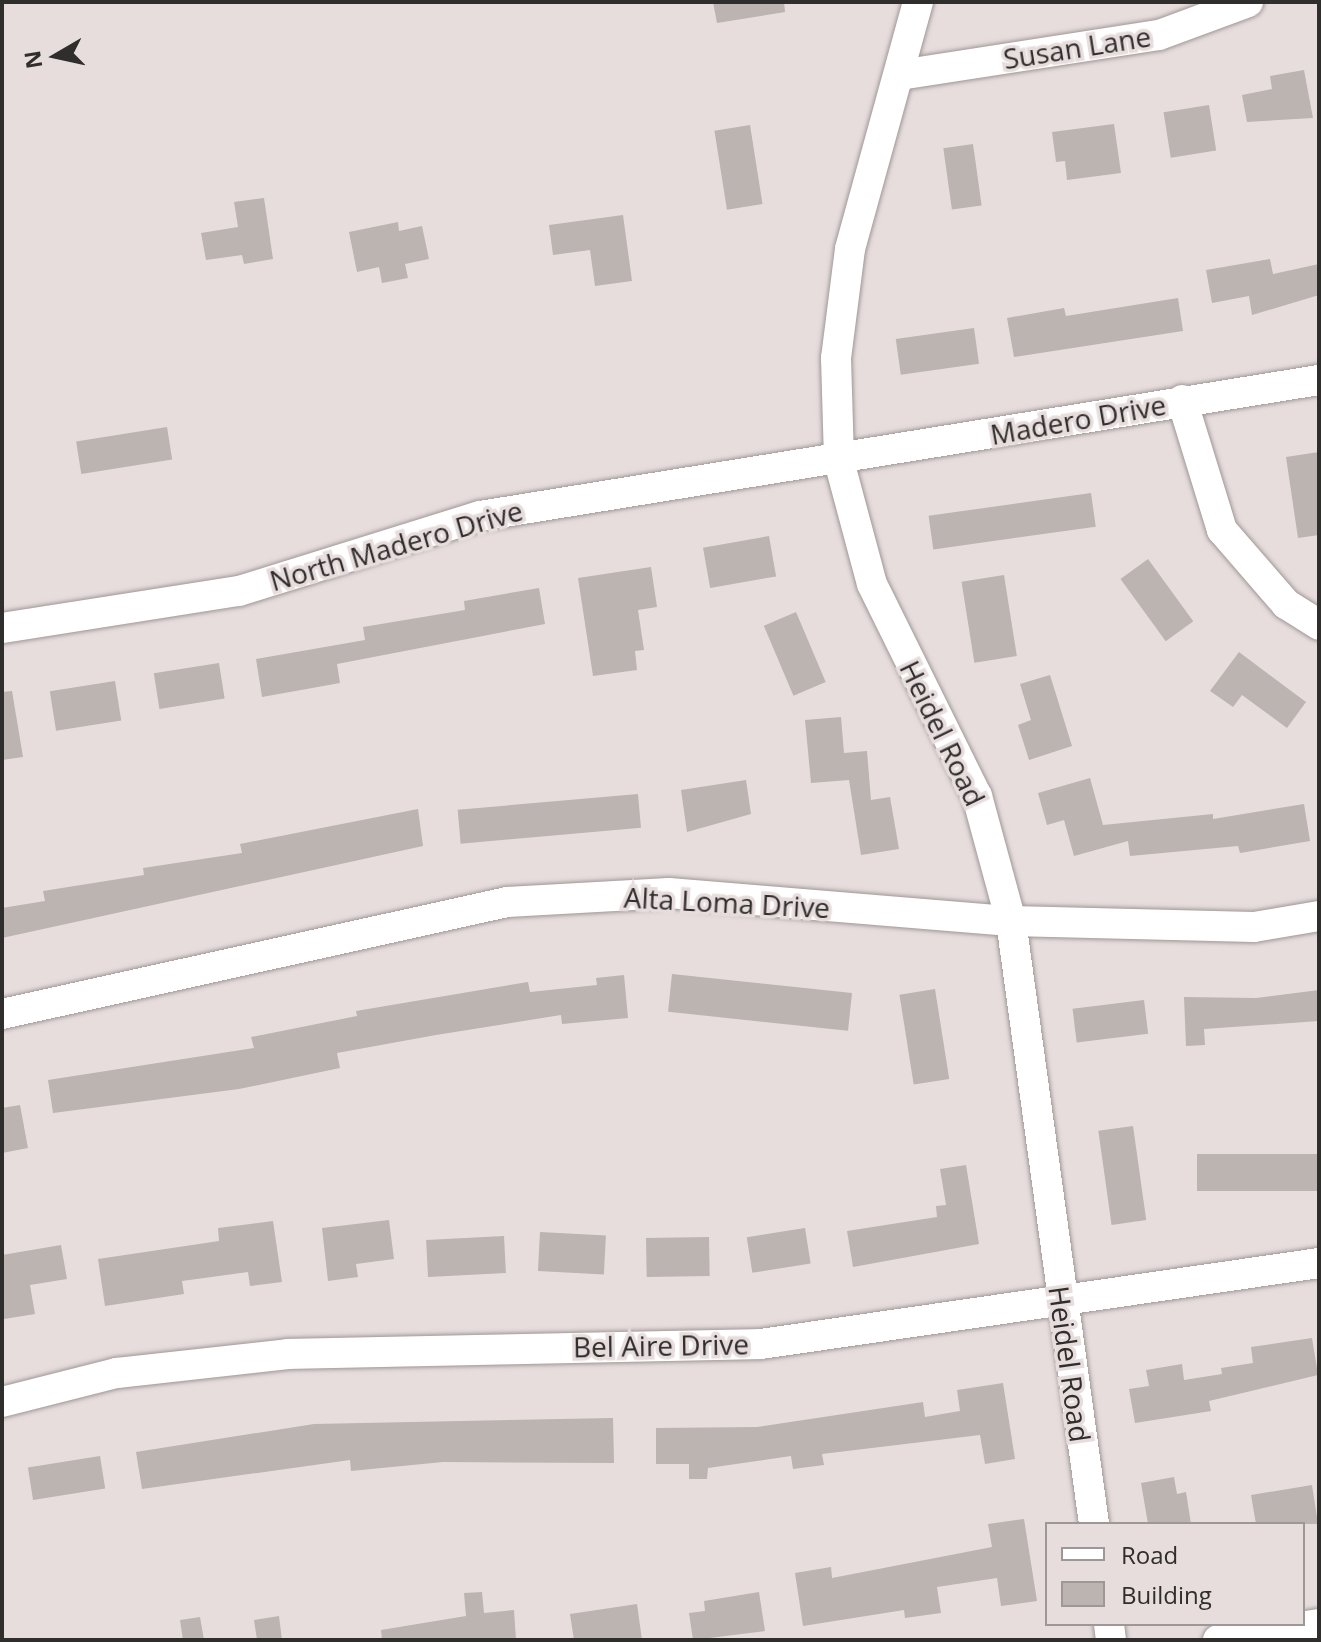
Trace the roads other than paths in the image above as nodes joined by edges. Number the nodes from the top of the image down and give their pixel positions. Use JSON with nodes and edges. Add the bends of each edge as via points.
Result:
{"nodes":[{"id":1,"x":918,"y":2,"type":"edge"},
{"id":2,"x":1248,"y":2,"type":"edge"},
{"id":3,"x":900,"y":75,"type":"junction"},
{"id":4,"x":1319,"y":380,"type":"edge"},
{"id":5,"x":1182,"y":400,"type":"junction"},
{"id":6,"x":839,"y":461,"type":"junction"},
{"id":7,"x":1319,"y":625,"type":"edge"},
{"id":8,"x":2,"y":628,"type":"edge"},
{"id":9,"x":1319,"y":916,"type":"edge"},
{"id":10,"x":1011,"y":921,"type":"junction"},
{"id":11,"x":2,"y":1014,"type":"edge"},
{"id":12,"x":1319,"y":1263,"type":"edge"},
{"id":13,"x":1061,"y":1303,"type":"junction"},
{"id":14,"x":2,"y":1402,"type":"edge"},
{"id":15,"x":1094,"y":1522,"type":"edge"},
{"id":16,"x":1319,"y":1624,"type":"edge"},
{"id":17,"x":1218,"y":1640,"type":"edge"}],
"edges":[{"from":1,"to":3,"type":"street","name":"Heidel Road"},
{"from":2,"to":3,"type":"street","name":"Susan Lane","via":[[1159,35]]},
{"from":3,"to":6,"type":"street","name":"Heidel Road","via":[[850,249],[836,358]]},
{"from":4,"to":5,"type":"street","name":"Madero Drive"},
{"from":5,"to":6,"type":"street","name":"Madero Drive"},
{"from":5,"to":7,"type":"street","via":[[1222,530],[1286,604]]},
{"from":6,"to":8,"type":"street","name":"North Madero Drive","via":[[480,516],[239,591]]},
{"from":6,"to":10,"type":"street","name":"Heidel Road","via":[[872,584],[977,796]]},
{"from":9,"to":10,"type":"street","name":"Alta Loma Drive","via":[[1254,927]]},
{"from":10,"to":11,"type":"street","name":"Alta Loma Drive","via":[[669,893],[507,902]]},
{"from":10,"to":13,"type":"street","name":"Heidel Road"},
{"from":12,"to":13,"type":"street","name":"Bel Aire Drive"},
{"from":13,"to":14,"type":"street","name":"Bel Aire Drive","via":[[761,1344],[288,1354],[117,1373]]},
{"from":13,"to":15,"type":"street","name":"Heidel Road"},
{"from":16,"to":17,"type":"street"}]}
